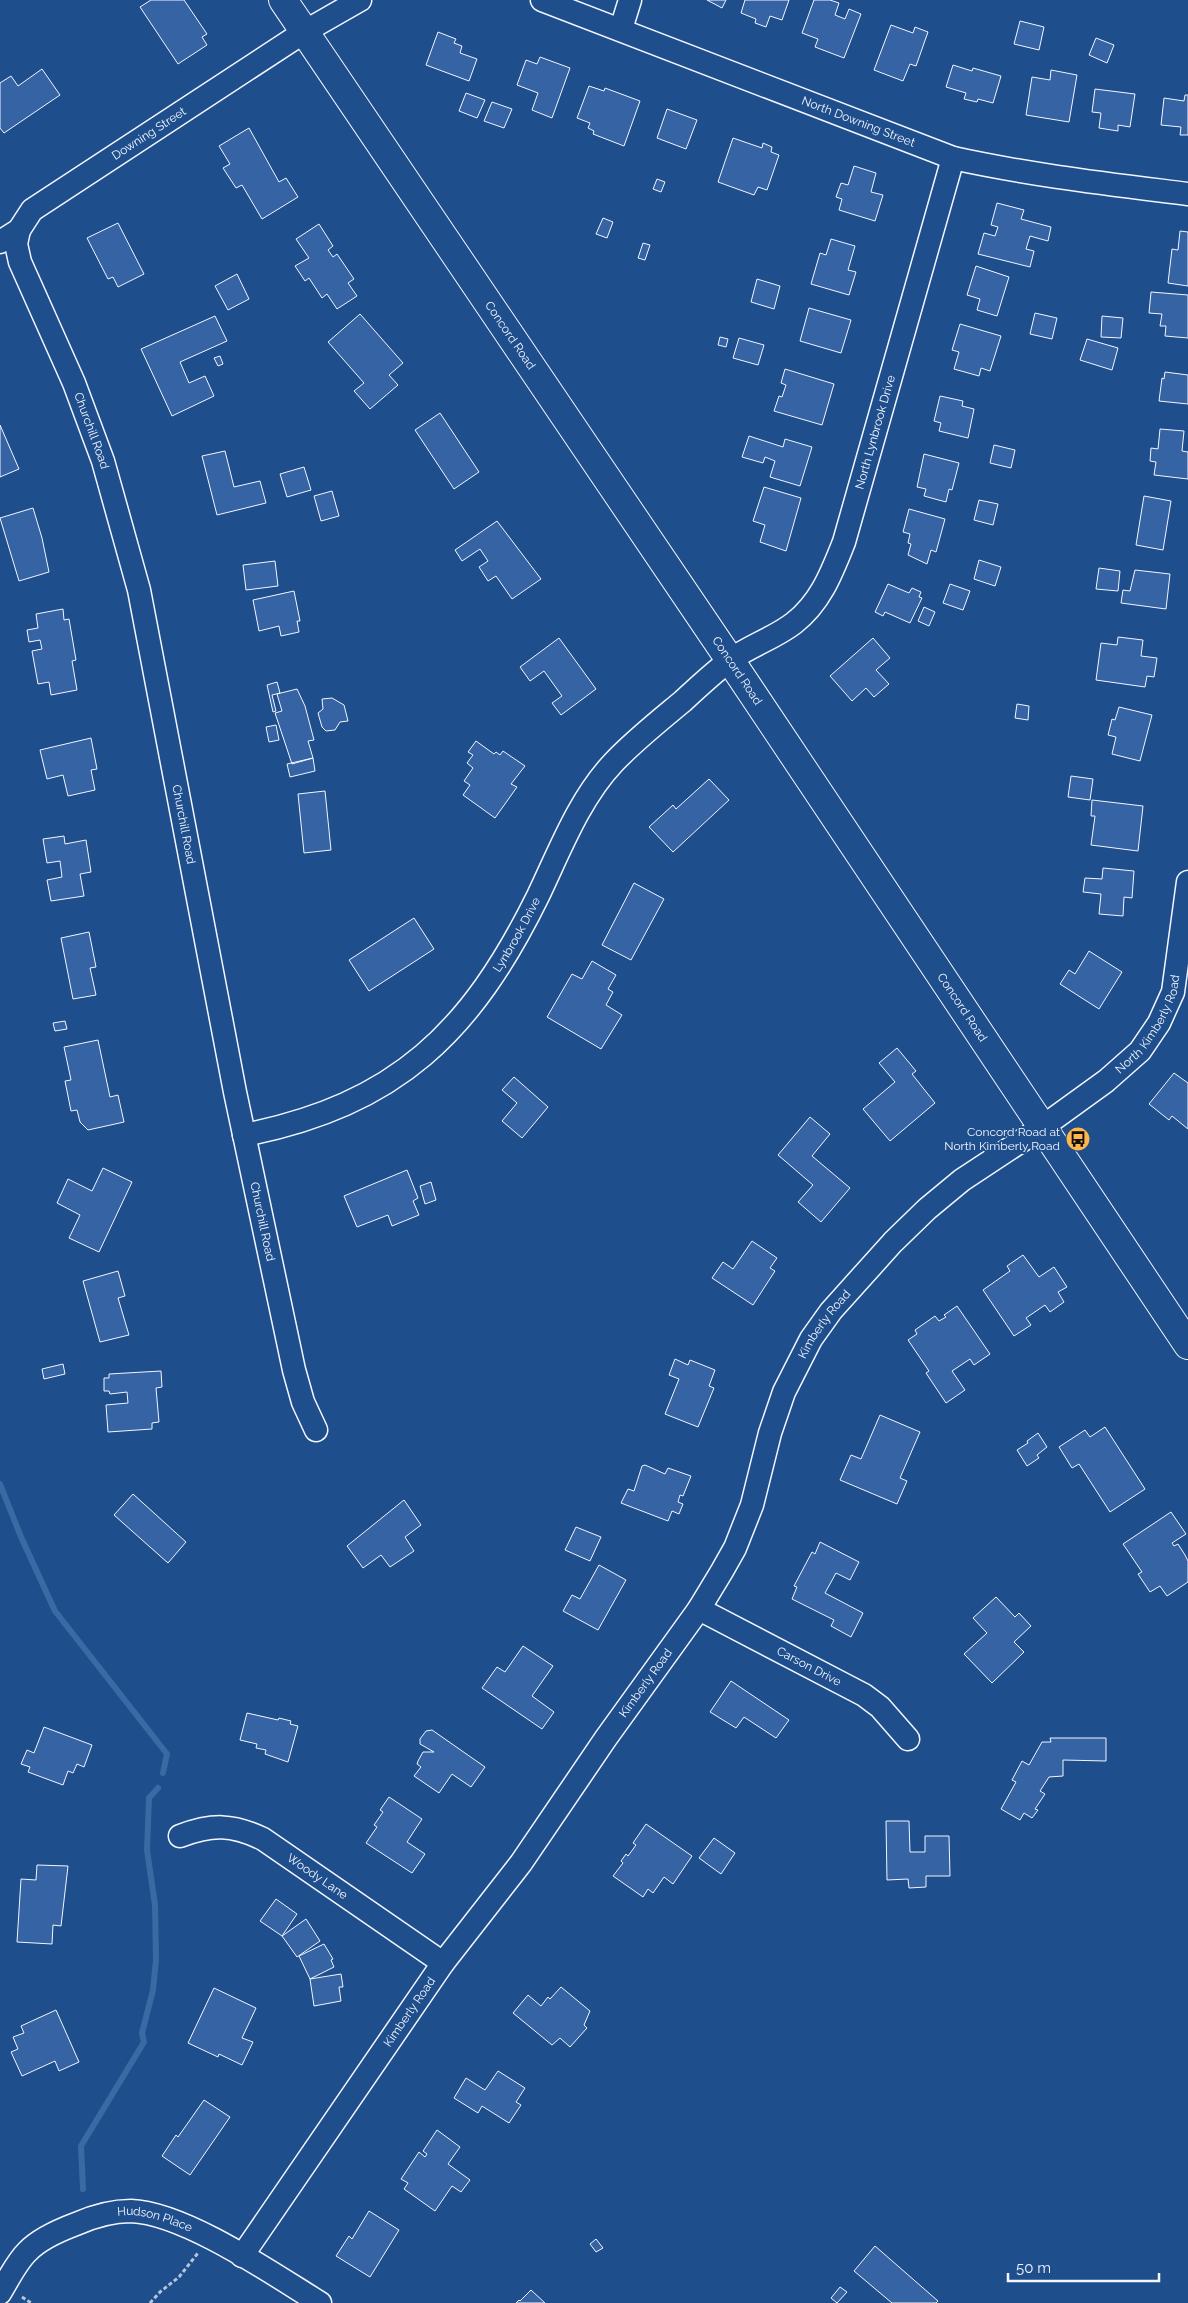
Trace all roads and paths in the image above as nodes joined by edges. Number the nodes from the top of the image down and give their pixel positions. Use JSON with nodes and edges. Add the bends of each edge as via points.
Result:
{"nodes":[{"id":1,"x":283,"y":0,"type":"edge"},
{"id":2,"x":360,"y":0,"type":"edge"},
{"id":3,"x":542,"y":0,"type":"edge"},
{"id":4,"x":630,"y":0,"type":"edge"},
{"id":5,"x":621,"y":29,"type":"junction"},
{"id":6,"x":304,"y":32,"type":"junction"},
{"id":7,"x":953,"y":158,"type":"junction"},
{"id":8,"x":1188,"y":194,"type":"edge"},
{"id":9,"x":9,"y":236,"type":"edge"},
{"id":10,"x":730,"y":660,"type":"junction"},
{"id":11,"x":1188,"y":882,"type":"edge"},
{"id":12,"x":1181,"y":994,"type":"edge"},
{"id":13,"x":1041,"y":1128,"type":"junction"},
{"id":14,"x":244,"y":1135,"type":"junction"},
{"id":15,"x":1188,"y":1345,"type":"edge"},
{"id":16,"x":316,"y":1430,"type":"dead end"},
{"id":17,"x":698,"y":1609,"type":"junction"},
{"id":18,"x":908,"y":1739,"type":"dead end"},
{"id":19,"x":180,"y":1836,"type":"dead end"},
{"id":20,"x":443,"y":1963,"type":"junction"},
{"id":21,"x":209,"y":2238,"type":"junction"},
{"id":22,"x":242,"y":2256,"type":"junction"},
{"id":23,"x":0,"y":2293,"type":"edge"},
{"id":24,"x":150,"y":2303,"type":"edge"},
{"id":25,"x":320,"y":2303,"type":"edge"}],
"edges":[{"from":1,"to":6,"type":"main road","name":"Concord Road"},
{"from":2,"to":6,"type":"street"},
{"from":3,"to":5,"type":"street","name":"North Downing Street"},
{"from":4,"to":5,"type":"street"},
{"from":5,"to":7,"type":"street","name":"North Downing Street"},
{"from":6,"to":9,"type":"street","name":"Downing Street","via":[[32,210]]},
{"from":6,"to":10,"type":"main road","name":"Concord Road"},
{"from":7,"to":8,"type":"street","name":"North Downing Street","via":[[1057,177]]},
{"from":7,"to":10,"type":"street","name":"North Lynbrook Drive","via":[[850,522],[832,572],[813,604],[794,623]]},
{"from":9,"to":14,"type":"street","name":"Churchill Road","via":[[16,244],[20,262],[74,383],[103,461],[139,590]]},
{"from":10,"to":13,"type":"main road","name":"Concord Road"},
{"from":10,"to":14,"type":"street","name":"Lynbrook Drive","via":[[627,748],[606,771],[586,798],[520,934],[465,1014],[433,1048],[400,1074],[360,1098],[317,1117]]},
{"from":11,"to":12,"type":"street","name":"North Kimberly Road"},
{"from":12,"to":13,"type":"street","name":"North Kimberly Road","via":[[1140,1051],[1106,1081]]},
{"from":13,"to":15,"type":"main road","name":"Concord Road"},
{"from":13,"to":17,"type":"street","name":"Kimberly Road","via":[[962,1180],[927,1209],[831,1311],[811,1339],[784,1392],[748,1514],[734,1548]]},
{"from":14,"to":16,"type":"street","name":"Churchill Road","via":[[294,1370],[303,1402]]},
{"from":17,"to":18,"type":"street","name":"Carson Drive","via":[[864,1695],[880,1707]]},
{"from":17,"to":20,"type":"street","name":"Kimberly Road","via":[[521,1864]]},
{"from":19,"to":20,"type":"street","name":"Woody Lane","via":[[200,1828],[231,1827],[247,1831]]},
{"from":20,"to":22,"type":"street","name":"Kimberly Road"},
{"from":21,"to":22,"type":"street","name":"Hudson Place"},
{"from":21,"to":23,"type":"street","name":"Hudson Place","via":[[155,2214],[133,2211],[99,2214],[49,2236],[27,2251]]},
{"from":21,"to":24,"type":"path","via":[[178,2277]]},
{"from":22,"to":25,"type":"street","name":"Hudson Place"}]}
